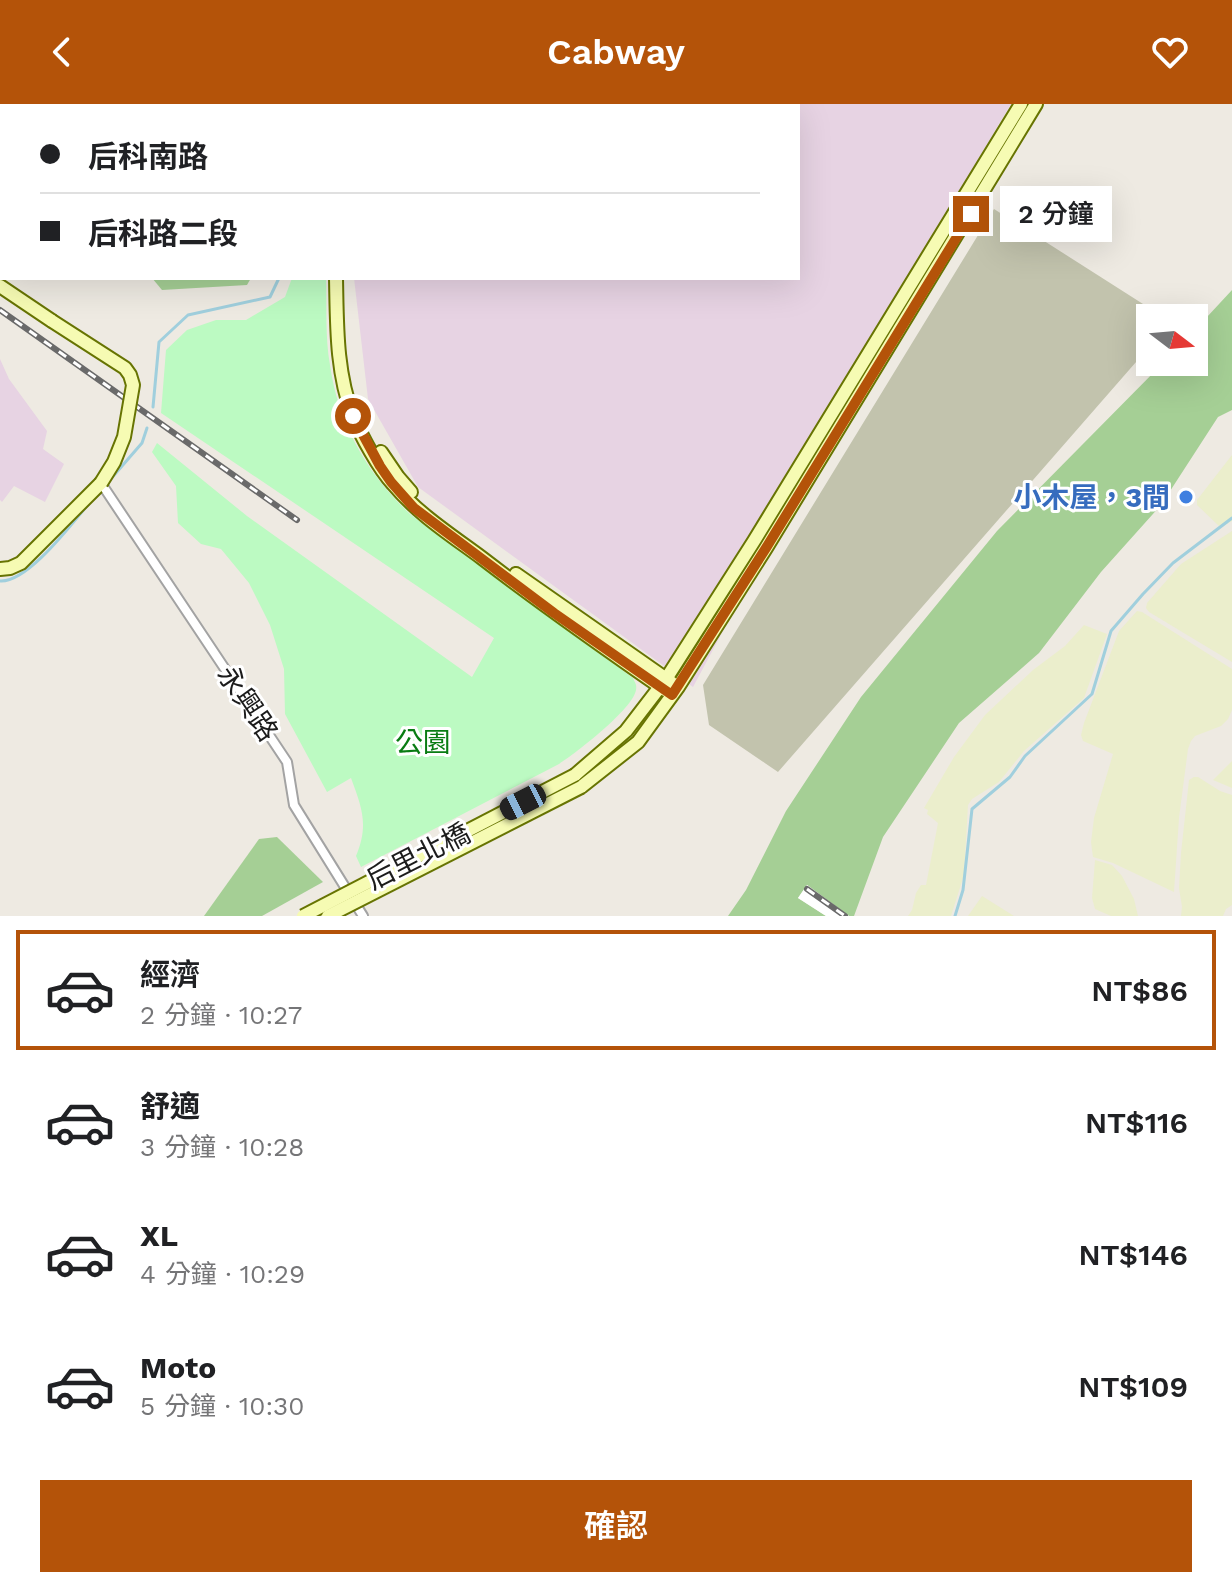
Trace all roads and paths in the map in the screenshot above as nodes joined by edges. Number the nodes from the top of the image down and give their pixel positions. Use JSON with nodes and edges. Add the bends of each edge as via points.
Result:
{"nodes":[{"id":1,"x":1021,"y":104,"type":"edge"},
{"id":2,"x":1036,"y":104,"type":"edge"},
{"id":3,"x":974,"y":180,"type":"junction"},
{"id":4,"x":987,"y":187,"type":"junction"},
{"id":5,"x":336,"y":280,"type":"edge"},
{"id":6,"x":342,"y":280,"type":"edge"},
{"id":7,"x":0,"y":286,"type":"edge"},
{"id":8,"x":827,"y":422,"type":"junction"},
{"id":9,"x":840,"y":428,"type":"junction"},
{"id":10,"x":101,"y":483,"type":"junction"},
{"id":11,"x":0,"y":569,"type":"edge"},
{"id":12,"x":556,"y":609,"type":"junction"},
{"id":13,"x":663,"y":683,"type":"junction"},
{"id":14,"x":675,"y":691,"type":"junction"},
{"id":15,"x":303,"y":916,"type":"edge"},
{"id":16,"x":328,"y":916,"type":"edge"},
{"id":17,"x":363,"y":916,"type":"edge"}],
"edges":[{"from":1,"to":3,"type":"street","name":"后里北橋"},
{"from":2,"to":4,"type":"street","name":"后里北橋"},
{"from":3,"to":4,"type":"street"},
{"from":3,"to":8,"type":"street","name":"后里北橋"},
{"from":4,"to":9,"type":"street","name":"后里北橋"},
{"from":5,"to":12,"type":"street","via":[[342,382],[380,466],[414,508]]},
{"from":6,"to":12,"type":"street","via":[[350,379],[360,414],[387,462],[421,503]]},
{"from":7,"to":10,"type":"street","bridge":true,"via":[[130,375],[124,437]]},
{"from":8,"to":9,"type":"street"},
{"from":8,"to":13,"type":"street","name":"后里北橋"},
{"from":9,"to":14,"type":"street","name":"后里北橋"},
{"from":10,"to":11,"type":"street","via":[[21,563]]},
{"from":10,"to":17,"type":"street","name":"永興路","via":[[287,762],[294,805]]},
{"from":12,"to":13,"type":"street"},
{"from":13,"to":14,"type":"street"},
{"from":13,"to":15,"type":"street","name":"后里北橋","bridge":true,"via":[[626,731],[575,775]]},
{"from":14,"to":16,"type":"street","name":"后里北橋","bridge":true,"via":[[638,742],[581,787]]}]}
